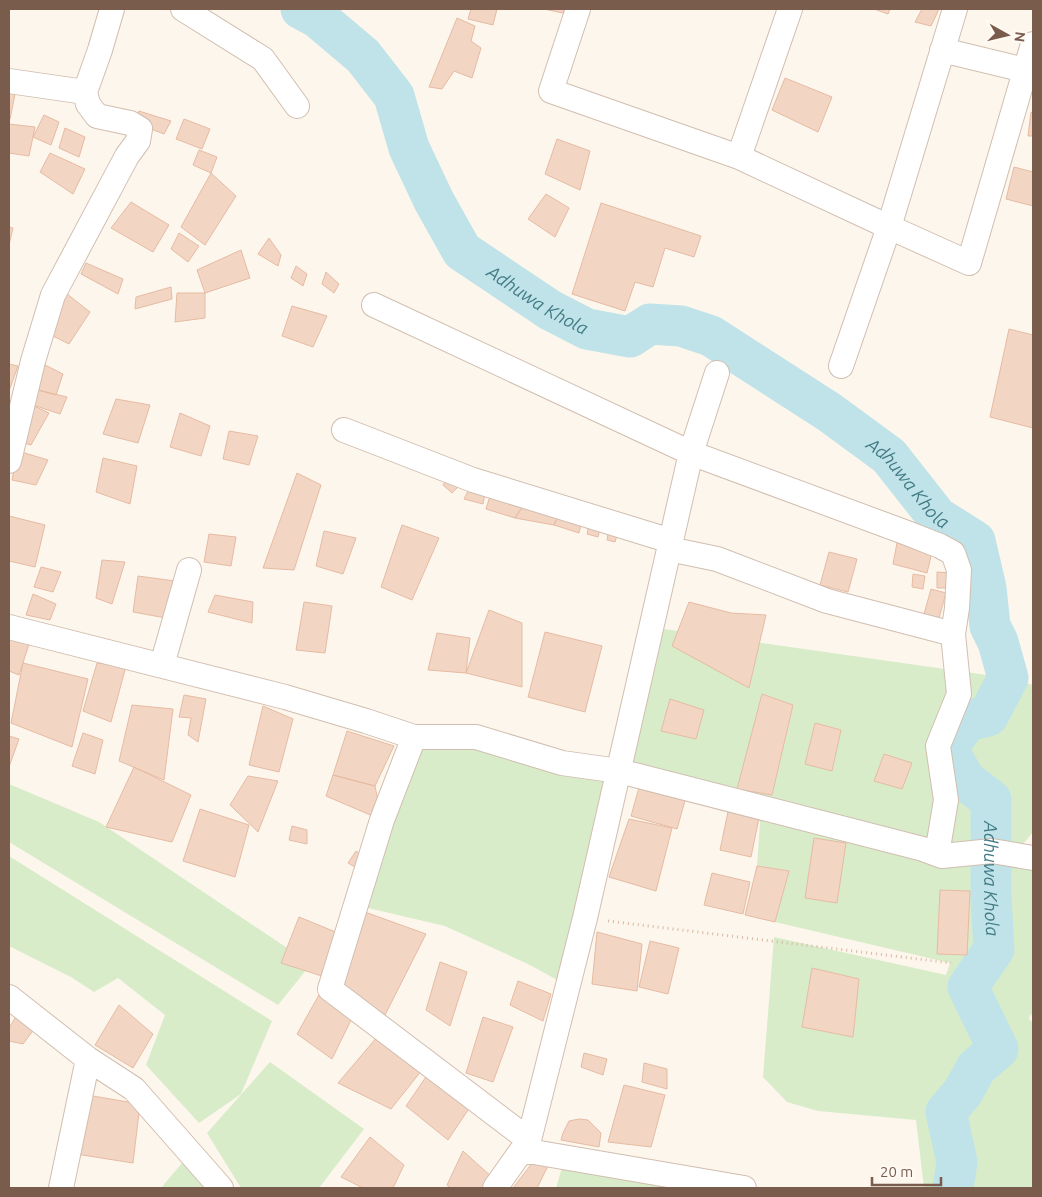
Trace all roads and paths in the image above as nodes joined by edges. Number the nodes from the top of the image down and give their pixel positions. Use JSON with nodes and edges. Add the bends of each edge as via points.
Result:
{"nodes":[{"id":1,"x":112,"y":9,"type":"edge"},
{"id":2,"x":183,"y":9,"type":"edge"},
{"id":3,"x":578,"y":9,"type":"edge"},
{"id":4,"x":790,"y":9,"type":"edge"},
{"id":5,"x":955,"y":9,"type":"edge"},
{"id":6,"x":1033,"y":44,"type":"edge"},
{"id":7,"x":942,"y":50,"type":"junction"},
{"id":8,"x":1025,"y":70,"type":"junction"},
{"id":9,"x":9,"y":81,"type":"edge"},
{"id":10,"x":84,"y":92,"type":"junction"},
{"id":11,"x":297,"y":106,"type":"dead end"},
{"id":12,"x":738,"y":157,"type":"junction"},
{"id":13,"x":889,"y":227,"type":"junction"},
{"id":14,"x":374,"y":305,"type":"dead end"},
{"id":15,"x":841,"y":366,"type":"dead end"},
{"id":16,"x":717,"y":373,"type":"dead end"},
{"id":17,"x":344,"y":430,"type":"dead end"},
{"id":18,"x":691,"y":453,"type":"junction"},
{"id":19,"x":9,"y":460,"type":"edge"},
{"id":20,"x":670,"y":545,"type":"junction"},
{"id":21,"x":189,"y":570,"type":"dead end"},
{"id":22,"x":9,"y":627,"type":"edge"},
{"id":23,"x":953,"y":634,"type":"junction"},
{"id":24,"x":162,"y":666,"type":"junction"},
{"id":25,"x":414,"y":738,"type":"junction"},
{"id":26,"x":619,"y":771,"type":"junction"},
{"id":27,"x":937,"y":854,"type":"junction"},
{"id":28,"x":1033,"y":858,"type":"edge"},
{"id":29,"x":585,"y":918,"type":"junction"},
{"id":30,"x":950,"y":963,"type":"dead end"},
{"id":31,"x":9,"y":997,"type":"edge"},
{"id":32,"x":88,"y":1059,"type":"junction"},
{"id":33,"x":526,"y":1145,"type":"junction"},
{"id":34,"x":61,"y":1188,"type":"edge"},
{"id":35,"x":221,"y":1188,"type":"edge"},
{"id":36,"x":495,"y":1188,"type":"edge"},
{"id":37,"x":741,"y":1188,"type":"edge"}],
"edges":[{"from":1,"to":10,"type":"street"},
{"from":2,"to":11,"type":"street","via":[[263,59]]},
{"from":3,"to":12,"type":"street","via":[[551,91]]},
{"from":4,"to":12,"type":"street"},
{"from":5,"to":7,"type":"street"},
{"from":6,"to":8,"type":"street"},
{"from":7,"to":8,"type":"street"},
{"from":7,"to":13,"type":"street"},
{"from":8,"to":13,"type":"street","via":[[969,263]]},
{"from":9,"to":10,"type":"street"},
{"from":10,"to":19,"type":"street","via":[[97,116],[130,123],[140,129],[138,141],[53,295]]},
{"from":12,"to":13,"type":"street"},
{"from":13,"to":15,"type":"street"},
{"from":14,"to":18,"type":"street"},
{"from":16,"to":18,"type":"street"},
{"from":17,"to":20,"type":"street","via":[[473,480]]},
{"from":18,"to":20,"type":"street"},
{"from":18,"to":23,"type":"street","via":[[907,533],[952,553],[959,570]]},
{"from":20,"to":23,"type":"street","via":[[827,601]]},
{"from":20,"to":26,"type":"street"},
{"from":21,"to":24,"type":"street"},
{"from":22,"to":24,"type":"street"},
{"from":23,"to":27,"type":"street","via":[[959,694],[938,746],[946,800]]},
{"from":24,"to":25,"type":"street","via":[[285,697]]},
{"from":25,"to":26,"type":"street","via":[[476,736],[562,763]]},
{"from":25,"to":33,"type":"street","via":[[382,820],[330,989]]},
{"from":26,"to":27,"type":"street"},
{"from":26,"to":29,"type":"street"},
{"from":27,"to":28,"type":"street","via":[[992,851]]},
{"from":29,"to":30,"type":"path"},
{"from":29,"to":33,"type":"street"},
{"from":31,"to":32,"type":"street"},
{"from":32,"to":34,"type":"street"},
{"from":32,"to":35,"type":"street","via":[[134,1089]]},
{"from":33,"to":36,"type":"street"},
{"from":33,"to":37,"type":"street"}]}
